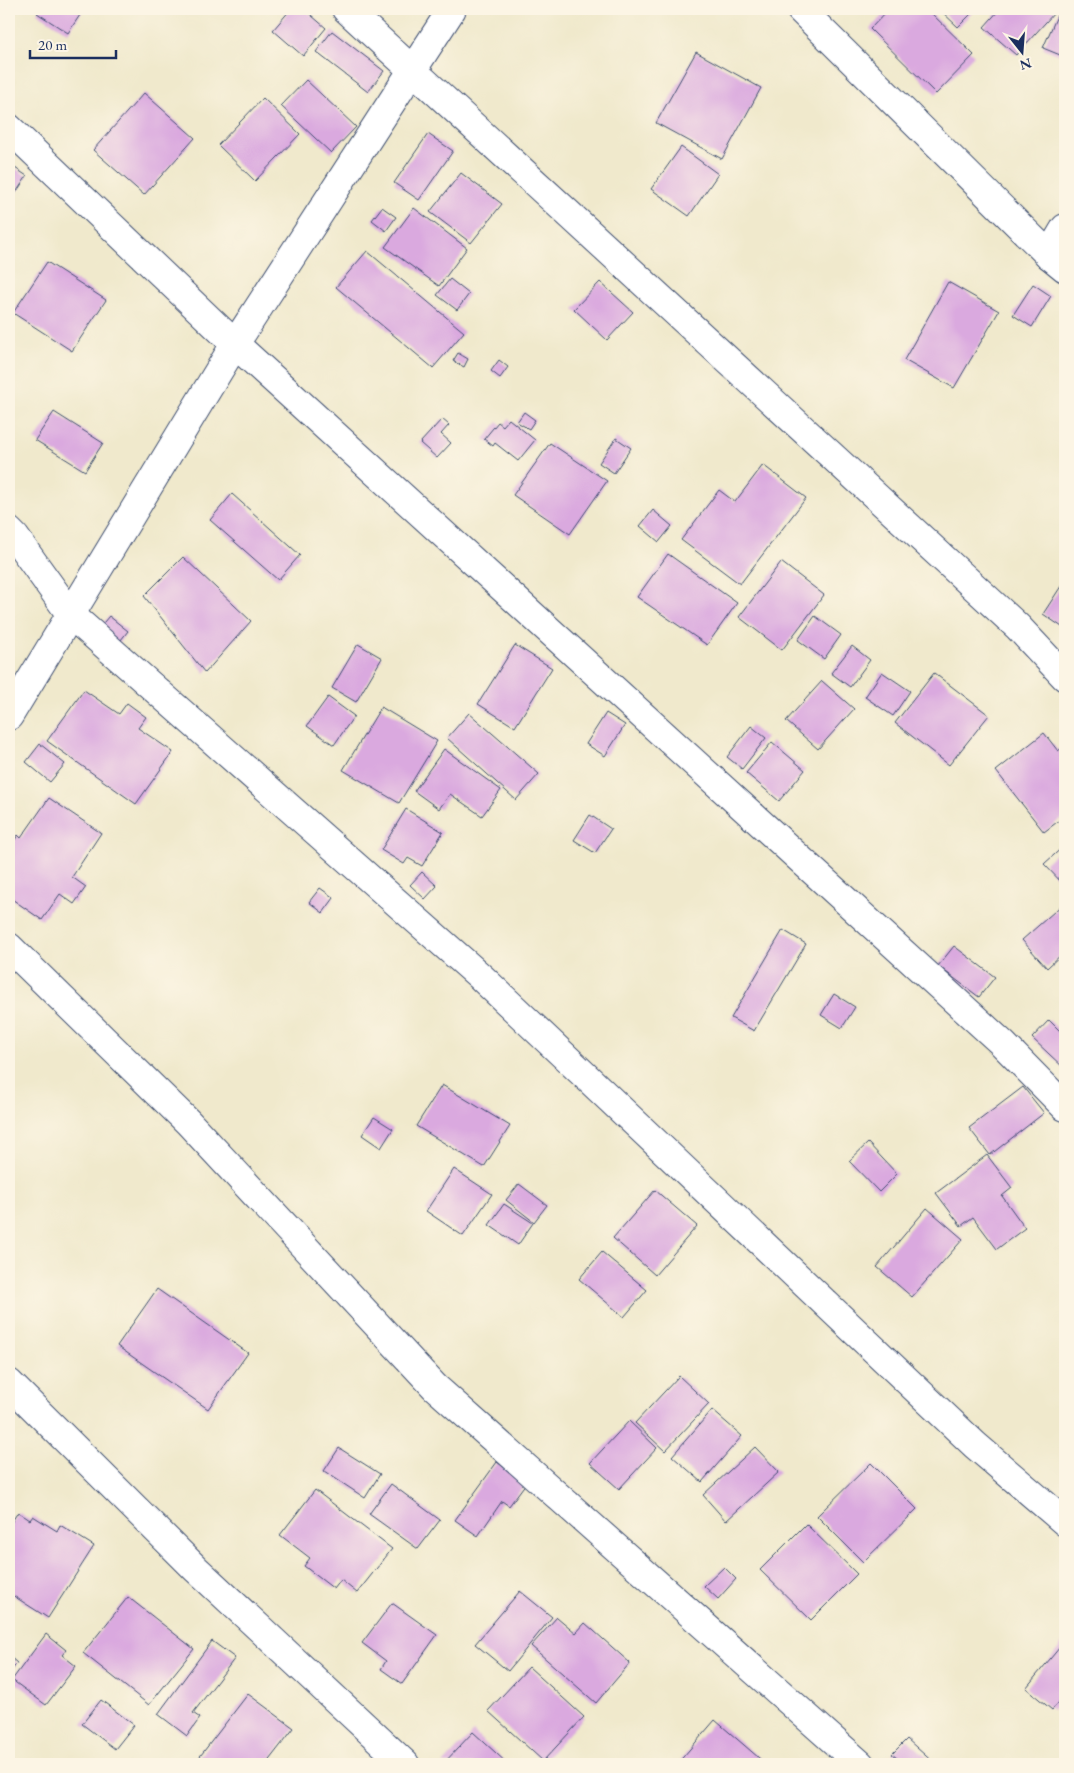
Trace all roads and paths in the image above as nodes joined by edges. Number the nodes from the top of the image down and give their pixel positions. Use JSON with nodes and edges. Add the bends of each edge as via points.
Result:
{"nodes":[{"id":1,"x":346,"y":9,"type":"edge"},
{"id":2,"x":452,"y":9,"type":"edge"},
{"id":3,"x":811,"y":13,"type":"edge"},
{"id":4,"x":413,"y":71,"type":"junction"},
{"id":5,"x":9,"y":128,"type":"edge"},
{"id":6,"x":1065,"y":228,"type":"edge"},
{"id":7,"x":1057,"y":261,"type":"edge"},
{"id":8,"x":235,"y":344,"type":"junction"},
{"id":9,"x":9,"y":531,"type":"edge"},
{"id":10,"x":71,"y":615,"type":"junction"},
{"id":11,"x":1065,"y":676,"type":"edge"},
{"id":12,"x":9,"y":716,"type":"edge"},
{"id":13,"x":9,"y":946,"type":"edge"},
{"id":14,"x":1065,"y":1108,"type":"edge"},
{"id":15,"x":9,"y":1383,"type":"edge"},
{"id":16,"x":1065,"y":1522,"type":"edge"},
{"id":17,"x":405,"y":1764,"type":"edge"},
{"id":18,"x":860,"y":1764,"type":"edge"}],
"edges":[{"from":1,"to":4,"type":"street"},
{"from":2,"to":4,"type":"street"},
{"from":3,"to":7,"type":"street"},
{"from":4,"to":8,"type":"street"},
{"from":4,"to":11,"type":"street","via":[[1018,627]]},
{"from":5,"to":8,"type":"street"},
{"from":6,"to":7,"type":"street"},
{"from":8,"to":10,"type":"street"},
{"from":8,"to":14,"type":"street","via":[[1002,1044]]},
{"from":9,"to":10,"type":"street"},
{"from":10,"to":12,"type":"street"},
{"from":10,"to":16,"type":"street","via":[[480,977],[968,1438]]},
{"from":13,"to":18,"type":"street","via":[[188,1122],[435,1386]]},
{"from":15,"to":17,"type":"street","via":[[196,1569]]}]}
